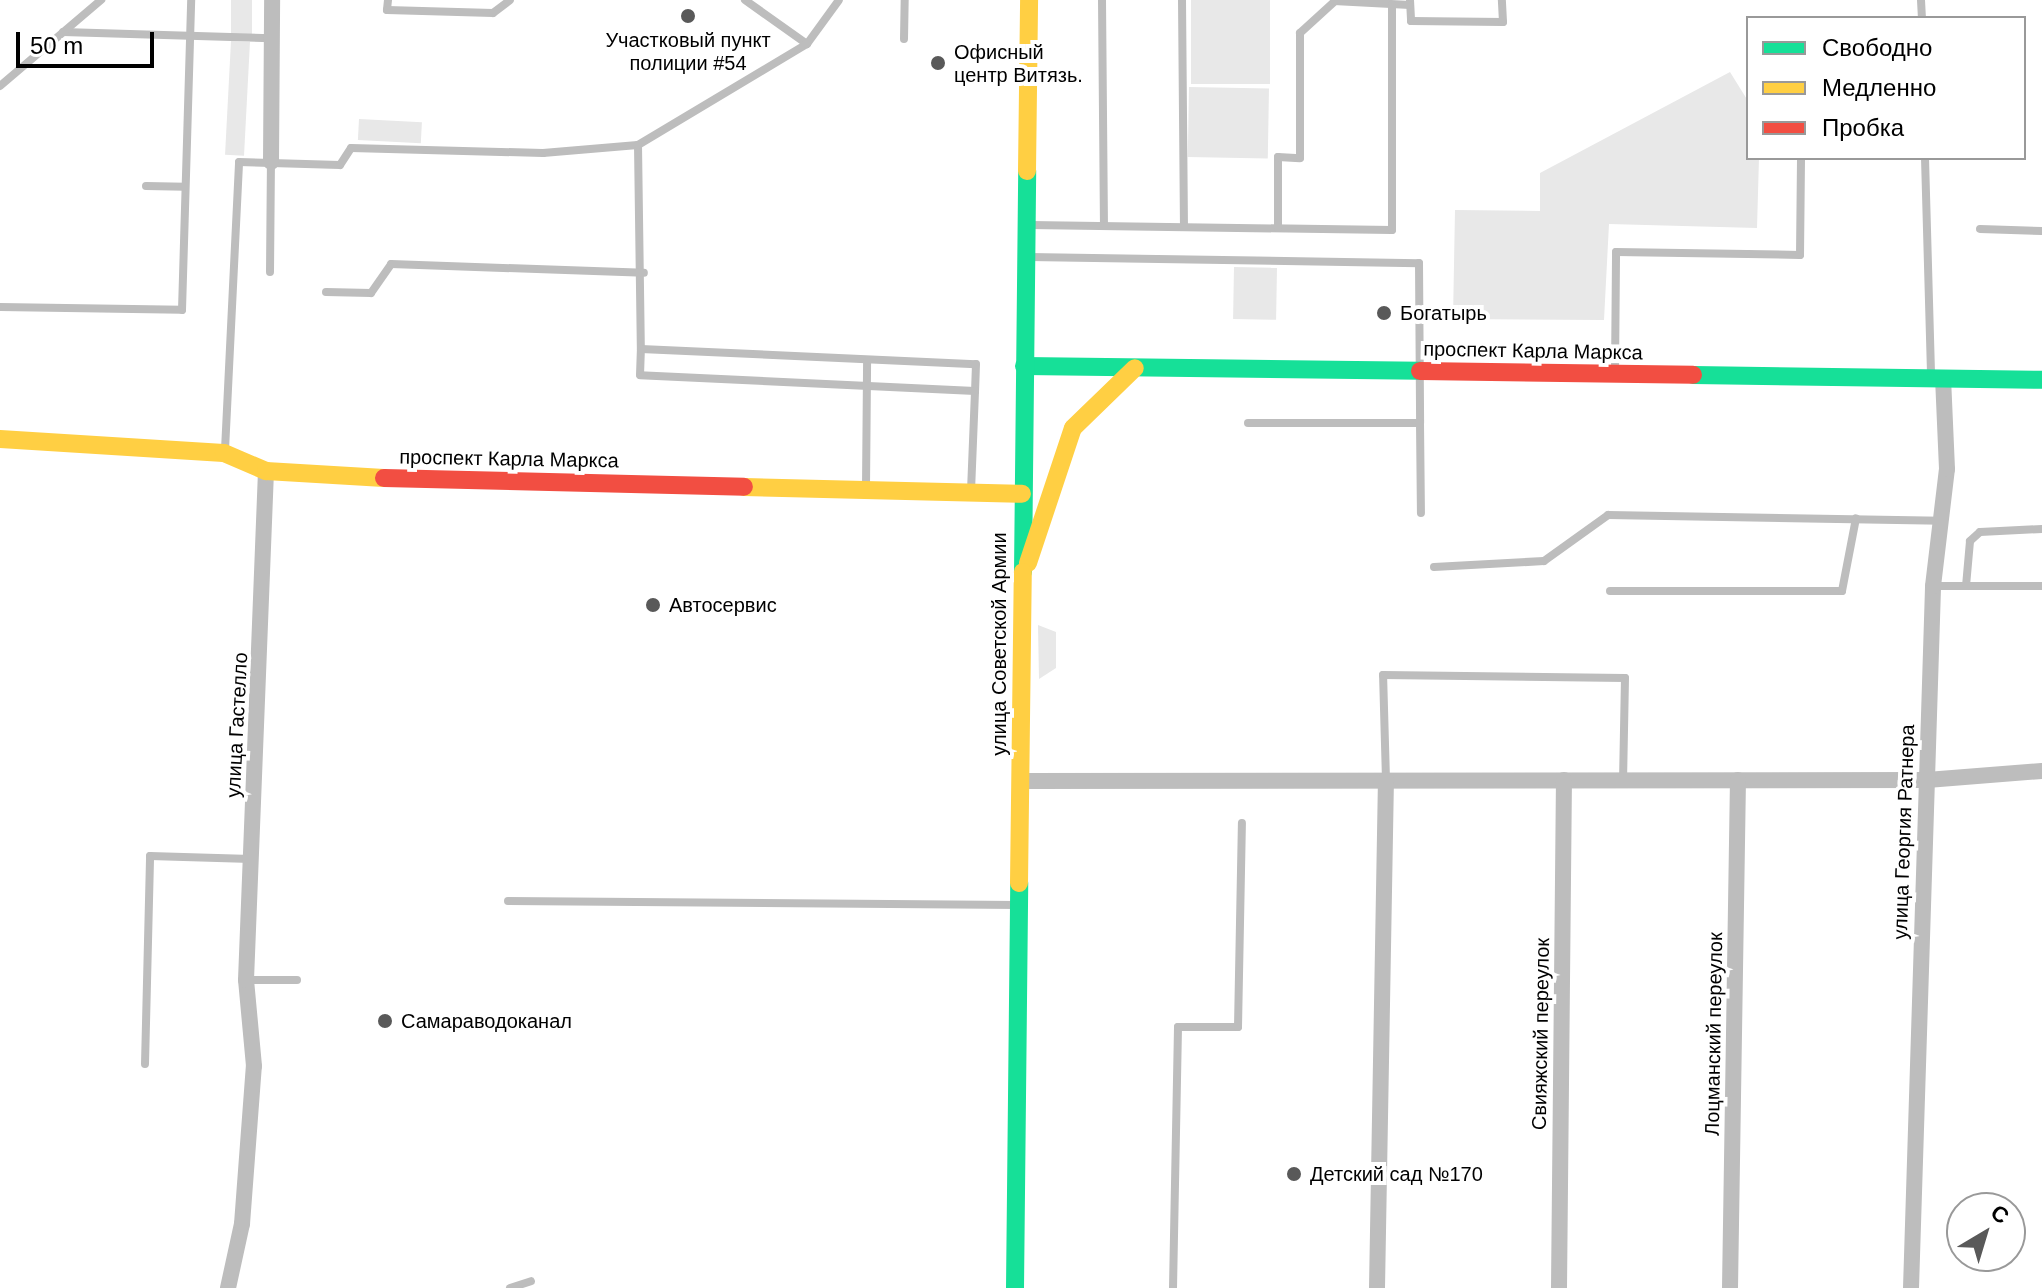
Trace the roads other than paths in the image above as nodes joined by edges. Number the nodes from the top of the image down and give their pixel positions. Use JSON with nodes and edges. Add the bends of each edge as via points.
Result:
{"nodes":[{"id":1,"x":101,"y":0,"type":"edge"},
{"id":2,"x":191,"y":0,"type":"edge"},
{"id":3,"x":272,"y":0,"type":"edge"},
{"id":4,"x":388,"y":0,"type":"edge"},
{"id":5,"x":510,"y":0,"type":"edge"},
{"id":6,"x":745,"y":0,"type":"edge"},
{"id":7,"x":839,"y":0,"type":"edge"},
{"id":8,"x":905,"y":0,"type":"edge"},
{"id":9,"x":1029,"y":0,"type":"edge"},
{"id":10,"x":1102,"y":0,"type":"edge"},
{"id":11,"x":1182,"y":0,"type":"edge"},
{"id":12,"x":1502,"y":0,"type":"edge"},
{"id":13,"x":1334,"y":1,"type":"edge"},
{"id":14,"x":1410,"y":2,"type":"edge"},
{"id":15,"x":1392,"y":5,"type":"junction"},
{"id":16,"x":63,"y":32,"type":"junction"},
{"id":17,"x":190,"y":36,"type":"junction"},
{"id":18,"x":271,"y":38,"type":"junction"},
{"id":19,"x":904,"y":39,"type":"dead end"},
{"id":20,"x":807,"y":44,"type":"junction"},
{"id":21,"x":0,"y":86,"type":"edge"},
{"id":22,"x":638,"y":145,"type":"junction"},
{"id":23,"x":1801,"y":160,"type":"edge"},
{"id":24,"x":1925,"y":160,"type":"edge"},
{"id":25,"x":271,"y":162,"type":"junction"},
{"id":26,"x":146,"y":186,"type":"dead end"},
{"id":27,"x":185,"y":187,"type":"junction"},
{"id":28,"x":1025,"y":225,"type":"junction"},
{"id":29,"x":1104,"y":226,"type":"junction"},
{"id":30,"x":1184,"y":227,"type":"junction"},
{"id":31,"x":1276,"y":228,"type":"junction"},
{"id":32,"x":1980,"y":229,"type":"dead end"},
{"id":33,"x":2042,"y":231,"type":"edge"},
{"id":34,"x":1024,"y":257,"type":"junction"},
{"id":35,"x":270,"y":272,"type":"dead end"},
{"id":36,"x":644,"y":273,"type":"junction"},
{"id":37,"x":326,"y":292,"type":"dead end"},
{"id":38,"x":0,"y":307,"type":"edge"},
{"id":39,"x":641,"y":349,"type":"junction"},
{"id":40,"x":867,"y":360,"type":"junction"},
{"id":41,"x":1024,"y":366,"type":"junction"},
{"id":42,"x":1135,"y":368,"type":"junction"},
{"id":43,"x":1418,"y":372,"type":"junction"},
{"id":44,"x":1615,"y":374,"type":"junction"},
{"id":45,"x":1937,"y":378,"type":"junction"},
{"id":46,"x":2042,"y":380,"type":"edge"},
{"id":47,"x":867,"y":386,"type":"junction"},
{"id":48,"x":975,"y":391,"type":"junction"},
{"id":49,"x":1248,"y":423,"type":"dead end"},
{"id":50,"x":1420,"y":423,"type":"junction"},
{"id":51,"x":0,"y":439,"type":"edge"},
{"id":52,"x":224,"y":453,"type":"junction"},
{"id":53,"x":266,"y":471,"type":"junction"},
{"id":54,"x":866,"y":490,"type":"junction"},
{"id":55,"x":971,"y":492,"type":"junction"},
{"id":56,"x":1022,"y":494,"type":"junction"},
{"id":57,"x":1421,"y":513,"type":"dead end"},
{"id":58,"x":1856,"y":518,"type":"junction"},
{"id":59,"x":1941,"y":521,"type":"junction"},
{"id":60,"x":2042,"y":529,"type":"edge"},
{"id":61,"x":1434,"y":567,"type":"dead end"},
{"id":62,"x":1022,"y":579,"type":"junction"},
{"id":63,"x":1933,"y":586,"type":"junction"},
{"id":64,"x":1966,"y":586,"type":"junction"},
{"id":65,"x":2042,"y":586,"type":"edge"},
{"id":66,"x":1610,"y":591,"type":"dead end"},
{"id":67,"x":2042,"y":771,"type":"edge"},
{"id":68,"x":1386,"y":780,"type":"junction"},
{"id":69,"x":1564,"y":780,"type":"junction"},
{"id":70,"x":1623,"y":780,"type":"junction"},
{"id":71,"x":1738,"y":780,"type":"junction"},
{"id":72,"x":1927,"y":780,"type":"junction"},
{"id":73,"x":1020,"y":781,"type":"junction"},
{"id":74,"x":1242,"y":823,"type":"dead end"},
{"id":75,"x":251,"y":859,"type":"junction"},
{"id":76,"x":508,"y":901,"type":"dead end"},
{"id":77,"x":1019,"y":905,"type":"junction"},
{"id":78,"x":246,"y":980,"type":"junction"},
{"id":79,"x":297,"y":980,"type":"dead end"},
{"id":80,"x":145,"y":1064,"type":"dead end"},
{"id":81,"x":531,"y":1281,"type":"dead end"},
{"id":82,"x":228,"y":1288,"type":"edge"},
{"id":83,"x":510,"y":1288,"type":"edge"},
{"id":84,"x":1015,"y":1288,"type":"edge"},
{"id":85,"x":1173,"y":1288,"type":"edge"},
{"id":86,"x":1377,"y":1288,"type":"edge"},
{"id":87,"x":1559,"y":1288,"type":"edge"},
{"id":88,"x":1730,"y":1288,"type":"edge"},
{"id":89,"x":1911,"y":1288,"type":"edge"}],
"edges":[{"from":1,"to":16,"type":"lane"},
{"from":2,"to":17,"type":"lane"},
{"from":3,"to":18,"type":"street"},
{"from":4,"to":5,"type":"lane","via":[[387,10],[493,13]]},
{"from":6,"to":20,"type":"lane"},
{"from":7,"to":20,"type":"lane"},
{"from":8,"to":19,"type":"lane"},
{"from":9,"to":28,"type":"street","name":"улица Советской Армии"},
{"from":10,"to":29,"type":"lane"},
{"from":11,"to":30,"type":"lane"},
{"from":12,"to":14,"type":"lane","via":[[1503,22],[1411,21]]},
{"from":13,"to":15,"type":"lane"},
{"from":13,"to":31,"type":"lane","via":[[1300,33],[1300,158],[1278,157]]},
{"from":14,"to":15,"type":"lane"},
{"from":15,"to":31,"type":"lane","via":[[1392,230]]},
{"from":16,"to":17,"type":"lane"},
{"from":16,"to":21,"type":"lane"},
{"from":17,"to":18,"type":"lane"},
{"from":17,"to":27,"type":"lane"},
{"from":18,"to":25,"type":"street"},
{"from":20,"to":22,"type":"lane"},
{"from":22,"to":25,"type":"lane","via":[[543,153],[351,148],[340,165]]},
{"from":22,"to":36,"type":"lane"},
{"from":23,"to":44,"type":"lane","via":[[1800,255],[1616,252]]},
{"from":24,"to":45,"type":"lane"},
{"from":25,"to":35,"type":"lane"},
{"from":25,"to":52,"type":"lane","via":[[239,162]]},
{"from":26,"to":27,"type":"lane"},
{"from":27,"to":38,"type":"lane","via":[[182,310]]},
{"from":28,"to":29,"type":"lane"},
{"from":28,"to":34,"type":"street","name":"улица Советской Армии"},
{"from":29,"to":30,"type":"lane"},
{"from":30,"to":31,"type":"lane"},
{"from":32,"to":33,"type":"lane"},
{"from":34,"to":41,"type":"street","name":"улица Советской Армии"},
{"from":34,"to":43,"type":"lane","via":[[1419,263]]},
{"from":36,"to":37,"type":"lane","via":[[391,264],[371,293]]},
{"from":36,"to":39,"type":"lane"},
{"from":39,"to":40,"type":"lane"},
{"from":39,"to":47,"type":"lane","via":[[640,375]]},
{"from":40,"to":47,"type":"lane"},
{"from":40,"to":48,"type":"lane","via":[[976,364]]},
{"from":41,"to":42,"type":"street","name":"проспект Карла Маркса"},
{"from":41,"to":56,"type":"street","name":"улица Советской Армии"},
{"from":42,"to":43,"type":"street","name":"проспект Карла Маркса"},
{"from":42,"to":62,"type":"street","via":[[1073,428]]},
{"from":43,"to":44,"type":"street","name":"проспект Карла Маркса"},
{"from":43,"to":50,"type":"lane"},
{"from":44,"to":45,"type":"street","name":"проспект Карла Маркса"},
{"from":45,"to":46,"type":"street","name":"проспект Карла Маркса"},
{"from":45,"to":59,"type":"street","name":"улица Георгия Ратнера"},
{"from":47,"to":48,"type":"lane"},
{"from":47,"to":54,"type":"lane"},
{"from":48,"to":55,"type":"lane"},
{"from":49,"to":50,"type":"lane"},
{"from":50,"to":57,"type":"lane"},
{"from":51,"to":52,"type":"street","name":"проспект Карла Маркса"},
{"from":52,"to":53,"type":"street","name":"проспект Карла Маркса"},
{"from":53,"to":54,"type":"street","name":"проспект Карла Маркса"},
{"from":53,"to":75,"type":"street","name":"улица Гастелло"},
{"from":54,"to":55,"type":"street","name":"проспект Карла Маркса"},
{"from":55,"to":56,"type":"street","name":"проспект Карла Маркса"},
{"from":56,"to":62,"type":"street","name":"улица Советской Армии"},
{"from":58,"to":59,"type":"lane"},
{"from":58,"to":61,"type":"lane","via":[[1608,515],[1544,561]]},
{"from":58,"to":66,"type":"lane","via":[[1842,591]]},
{"from":59,"to":63,"type":"street","name":"улица Георгия Ратнера"},
{"from":60,"to":64,"type":"lane","via":[[1980,532],[1970,541]]},
{"from":62,"to":73,"type":"street","name":"улица Советской Армии"},
{"from":63,"to":64,"type":"lane"},
{"from":63,"to":72,"type":"street","name":"улица Георгия Ратнера"},
{"from":64,"to":65,"type":"lane"},
{"from":67,"to":72,"type":"street"},
{"from":68,"to":69,"type":"street"},
{"from":68,"to":70,"type":"lane","via":[[1383,675],[1625,678]]},
{"from":68,"to":73,"type":"street"},
{"from":68,"to":86,"type":"street"},
{"from":69,"to":70,"type":"street"},
{"from":69,"to":87,"type":"street","name":"Свияжский переулок"},
{"from":70,"to":71,"type":"street"},
{"from":71,"to":72,"type":"street"},
{"from":71,"to":88,"type":"street","name":"Лоцманский переулок"},
{"from":72,"to":89,"type":"street","name":"улица Георгия Ратнера"},
{"from":73,"to":77,"type":"street","name":"улица Советской Армии"},
{"from":74,"to":85,"type":"lane","via":[[1238,1027],[1178,1027]]},
{"from":75,"to":78,"type":"street","name":"улица Гастелло"},
{"from":75,"to":80,"type":"lane","via":[[150,856]]},
{"from":76,"to":77,"type":"lane"},
{"from":77,"to":84,"type":"street","name":"улица Советской Армии"},
{"from":78,"to":79,"type":"lane"},
{"from":78,"to":82,"type":"street","name":"улица Гастелло","via":[[254,1066],[242,1224]]},
{"from":81,"to":83,"type":"lane"}]}
